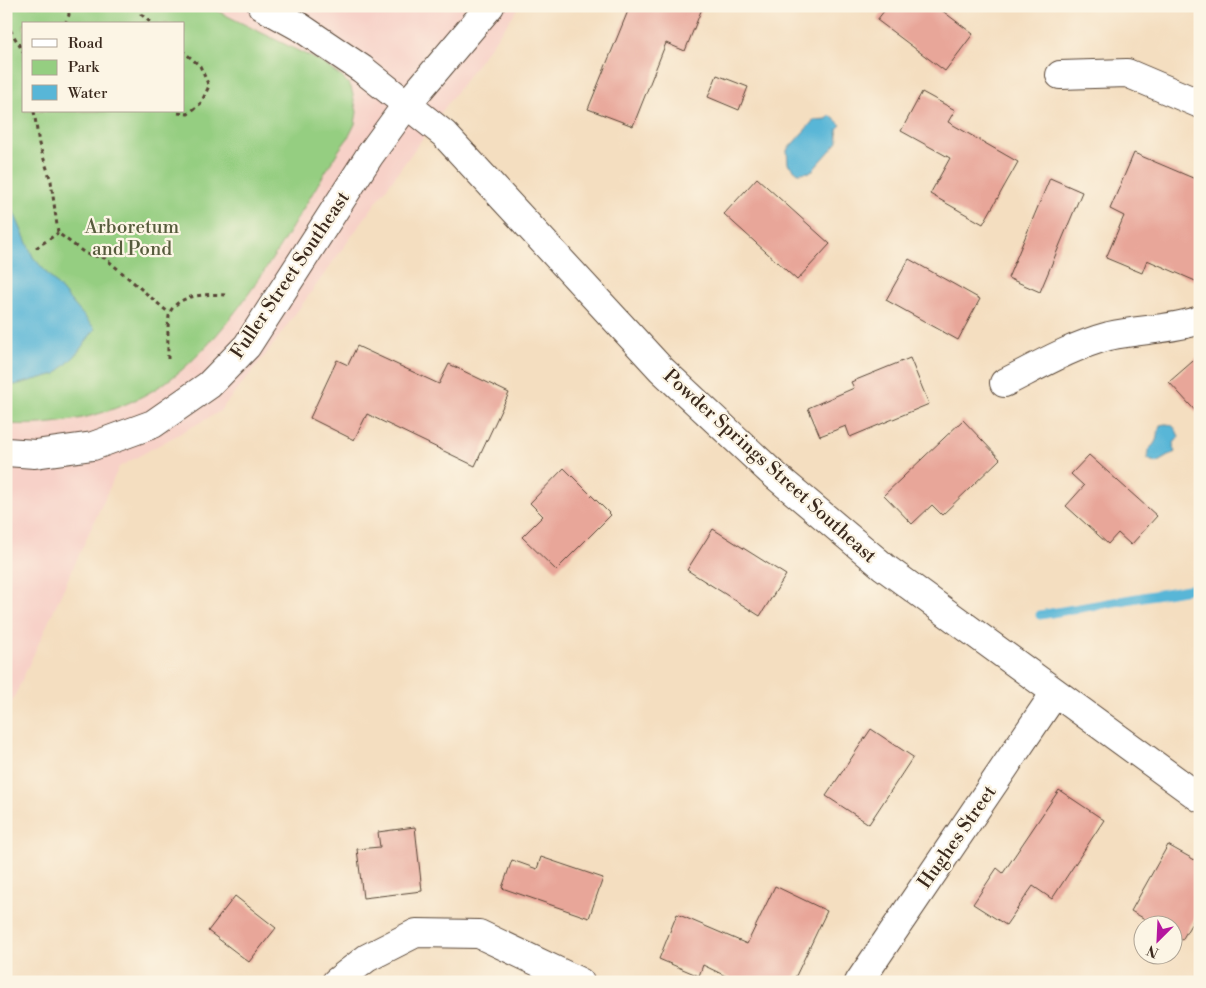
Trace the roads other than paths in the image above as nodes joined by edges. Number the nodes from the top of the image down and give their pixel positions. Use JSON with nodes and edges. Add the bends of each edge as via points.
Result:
{"nodes":[{"id":1,"x":262,"y":6,"type":"edge"},
{"id":2,"x":490,"y":6,"type":"edge"},
{"id":3,"x":1060,"y":75,"type":"dead end"},
{"id":4,"x":407,"y":104,"type":"junction"},
{"id":5,"x":1200,"y":104,"type":"edge"},
{"id":6,"x":1200,"y":320,"type":"edge"},
{"id":7,"x":1004,"y":383,"type":"dead end"},
{"id":8,"x":6,"y":452,"type":"edge"},
{"id":9,"x":1055,"y":693,"type":"junction"},
{"id":10,"x":1200,"y":798,"type":"edge"},
{"id":11,"x":336,"y":982,"type":"edge"},
{"id":12,"x":580,"y":982,"type":"edge"},
{"id":13,"x":859,"y":982,"type":"edge"}],
"edges":[{"from":1,"to":4,"type":"street","name":"Powder Springs Street Southeast","via":[[300,27]]},
{"from":2,"to":4,"type":"street","name":"Fuller Street Southeast"},
{"from":3,"to":5,"type":"street","via":[[1127,73]]},
{"from":4,"to":8,"type":"street","name":"Fuller Street Southeast","via":[[370,155],[247,346],[209,385],[153,424],[93,446],[35,454]]},
{"from":4,"to":9,"type":"street","name":"Powder Springs Street Southeast","via":[[444,134],[661,369],[770,472],[884,567]]},
{"from":6,"to":7,"type":"street","via":[[1109,336],[1079,346]]},
{"from":9,"to":10,"type":"street","name":"Powder Springs Street Southeast"},
{"from":9,"to":13,"type":"street","name":"Hughes Street"},
{"from":11,"to":12,"type":"street","via":[[366,958],[416,933],[479,934]]}]}
